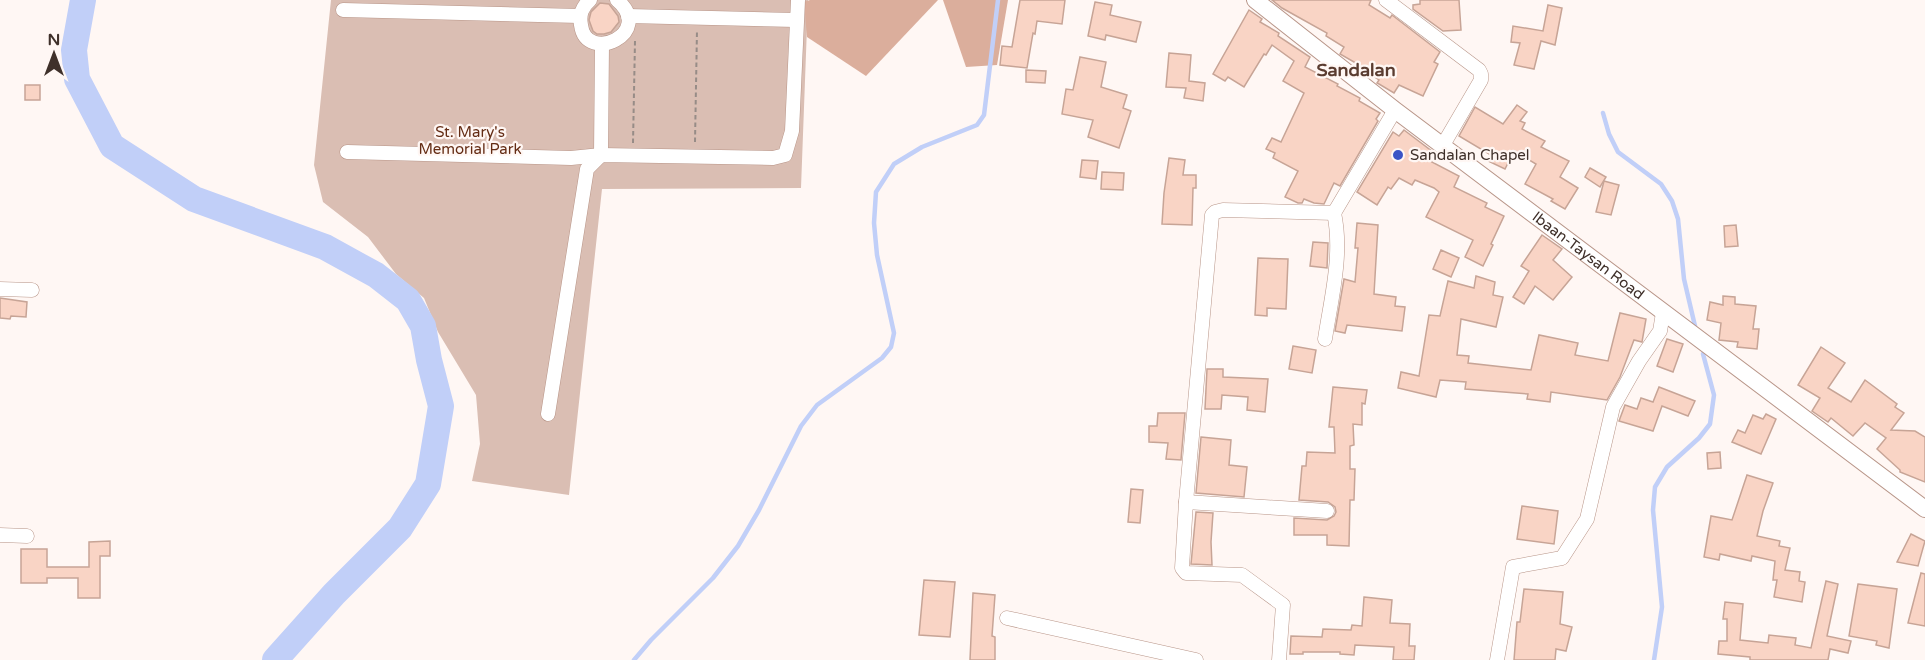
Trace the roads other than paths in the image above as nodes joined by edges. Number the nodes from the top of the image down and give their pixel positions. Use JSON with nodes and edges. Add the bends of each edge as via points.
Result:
{"nodes":[{"id":1,"x":590,"y":0,"type":"edge"},
{"id":2,"x":617,"y":0,"type":"edge"},
{"id":3,"x":798,"y":0,"type":"edge"},
{"id":4,"x":1254,"y":0,"type":"edge"},
{"id":5,"x":1386,"y":0,"type":"edge"},
{"id":6,"x":343,"y":10,"type":"dead end"},
{"id":7,"x":580,"y":16,"type":"junction"},
{"id":8,"x":628,"y":16,"type":"junction"},
{"id":9,"x":796,"y":20,"type":"junction"},
{"id":10,"x":602,"y":44,"type":"junction"},
{"id":11,"x":1395,"y":110,"type":"junction"},
{"id":12,"x":1443,"y":145,"type":"junction"},
{"id":13,"x":347,"y":152,"type":"dead end"},
{"id":14,"x":601,"y":154,"type":"junction"},
{"id":15,"x":1334,"y":213,"type":"junction"},
{"id":16,"x":0,"y":289,"type":"edge"},
{"id":17,"x":32,"y":290,"type":"dead end"},
{"id":18,"x":1663,"y":313,"type":"junction"},
{"id":19,"x":1325,"y":339,"type":"dead end"},
{"id":20,"x":548,"y":414,"type":"dead end"},
{"id":21,"x":1186,"y":502,"type":"junction"},
{"id":22,"x":1925,"y":509,"type":"edge"},
{"id":23,"x":1327,"y":511,"type":"dead end"},
{"id":24,"x":0,"y":535,"type":"edge"},
{"id":25,"x":27,"y":536,"type":"dead end"},
{"id":26,"x":1007,"y":618,"type":"dead end"},
{"id":27,"x":1196,"y":660,"type":"edge"},
{"id":28,"x":1279,"y":660,"type":"edge"},
{"id":29,"x":1497,"y":660,"type":"edge"}],
"edges":[{"from":1,"to":7,"type":"street"},
{"from":2,"to":8,"type":"street"},
{"from":3,"to":9,"type":"street"},
{"from":4,"to":11,"type":"main road","name":"Ibaan-Taysan Road"},
{"from":5,"to":12,"type":"street","via":[[1481,74]]},
{"from":6,"to":7,"type":"street"},
{"from":7,"to":10,"type":"street","via":[[581,30],[590,40]]},
{"from":8,"to":9,"type":"street"},
{"from":8,"to":10,"type":"street","via":[[624,34],[615,42]]},
{"from":9,"to":14,"type":"street","via":[[792,131],[785,154],[773,158]]},
{"from":10,"to":14,"type":"street"},
{"from":11,"to":12,"type":"main road","name":"Ibaan-Taysan Road"},
{"from":11,"to":15,"type":"street"},
{"from":12,"to":18,"type":"main road","name":"Ibaan-Taysan Road"},
{"from":13,"to":14,"type":"street","via":[[572,158]]},
{"from":14,"to":20,"type":"street","via":[[587,169]]},
{"from":15,"to":19,"type":"street","via":[[1335,268]]},
{"from":15,"to":21,"type":"street","via":[[1223,210],[1212,215]]},
{"from":16,"to":17,"type":"street"},
{"from":18,"to":22,"type":"main road","name":"Ibaan-Taysan Road"},
{"from":18,"to":29,"type":"street","via":[[1660,331],[1613,407],[1587,519],[1562,558],[1513,567]]},
{"from":21,"to":23,"type":"street"},
{"from":21,"to":28,"type":"street","via":[[1184,572],[1242,575],[1283,605]]},
{"from":24,"to":25,"type":"street"},
{"from":26,"to":27,"type":"street"}]}
